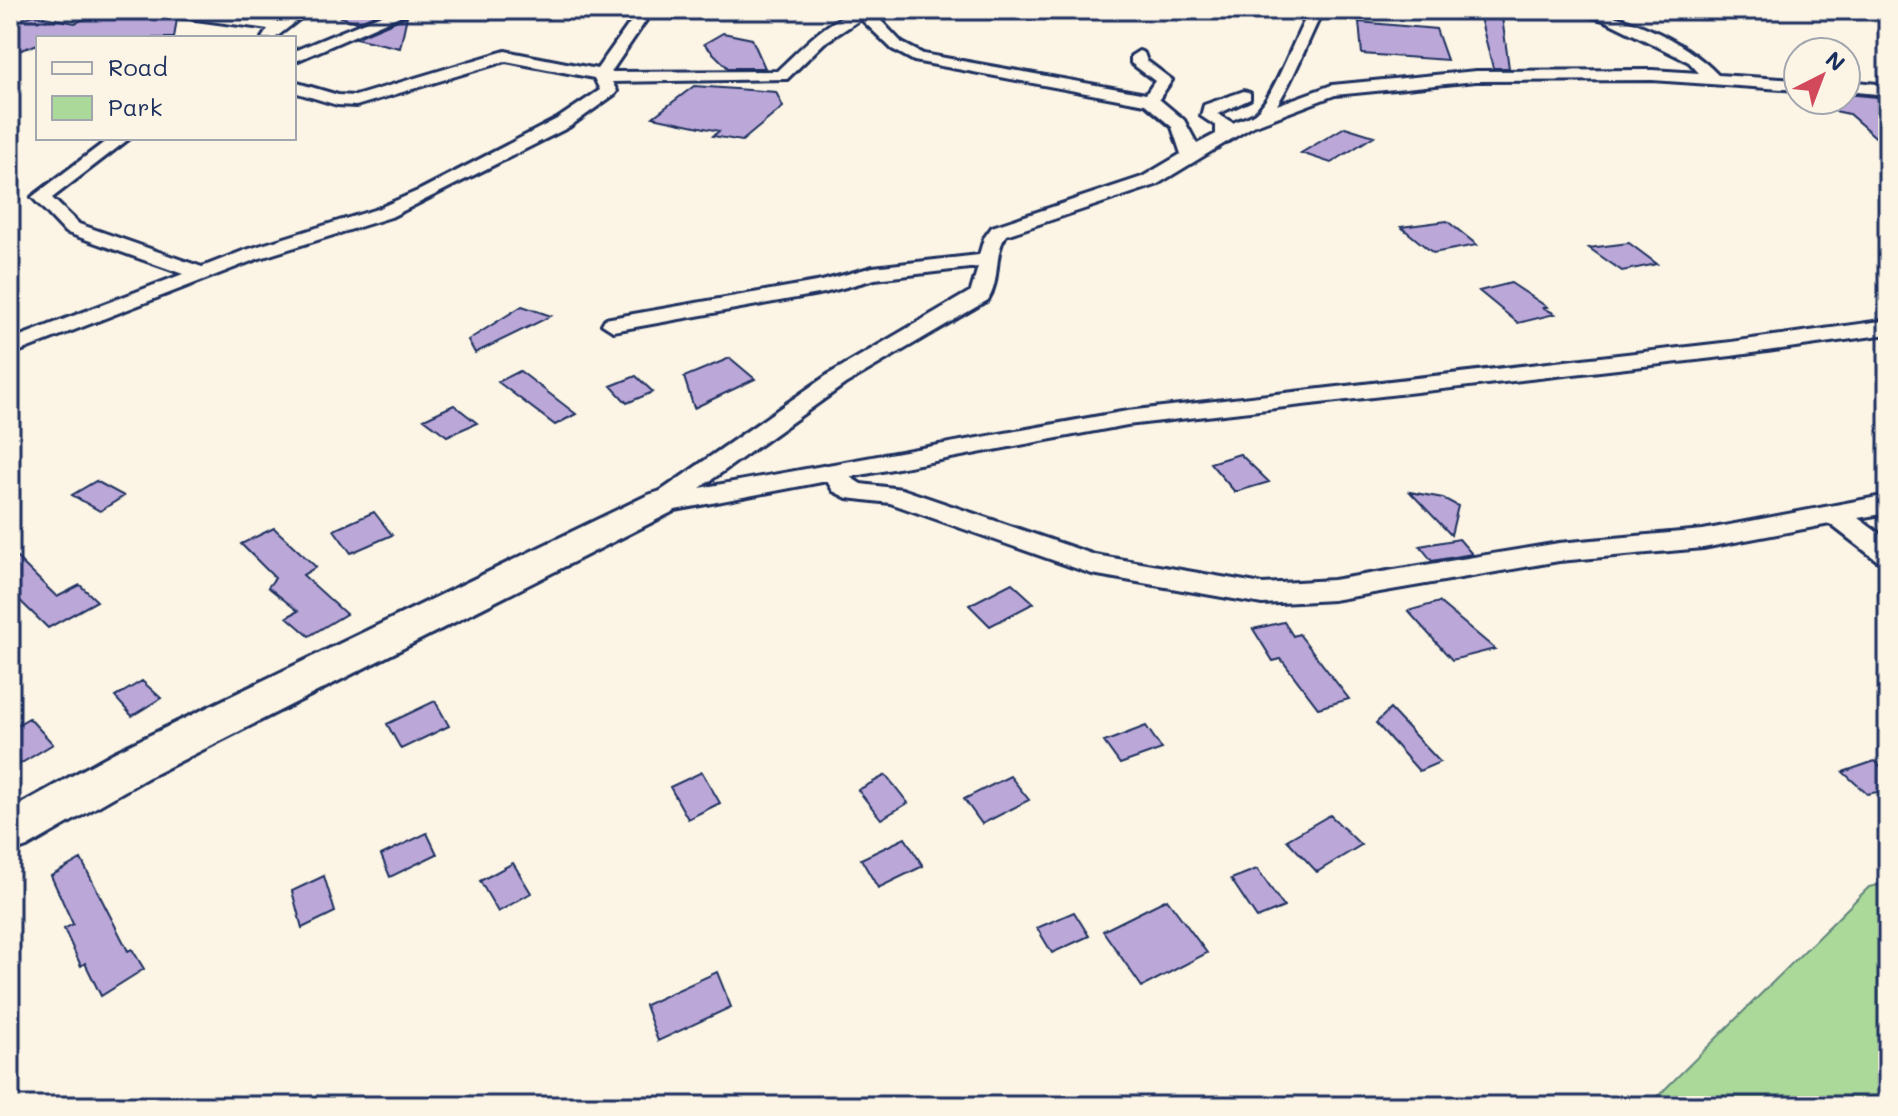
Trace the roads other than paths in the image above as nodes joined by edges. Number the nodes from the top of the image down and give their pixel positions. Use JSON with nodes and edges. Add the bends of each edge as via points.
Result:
{"nodes":[{"id":1,"x":159,"y":10,"type":"edge"},
{"id":2,"x":304,"y":10,"type":"edge"},
{"id":3,"x":406,"y":10,"type":"edge"},
{"id":4,"x":646,"y":10,"type":"edge"},
{"id":5,"x":1309,"y":10,"type":"edge"},
{"id":6,"x":1577,"y":10,"type":"edge"},
{"id":7,"x":863,"y":11,"type":"edge"},
{"id":8,"x":282,"y":27,"type":"junction"},
{"id":9,"x":1674,"y":31,"type":"dead end"},
{"id":10,"x":267,"y":36,"type":"edge"},
{"id":11,"x":1664,"y":44,"type":"junction"},
{"id":12,"x":296,"y":56,"type":"edge"},
{"id":13,"x":1139,"y":56,"type":"dead end"},
{"id":14,"x":601,"y":75,"type":"junction"},
{"id":15,"x":1714,"y":80,"type":"junction"},
{"id":16,"x":1782,"y":84,"type":"edge"},
{"id":17,"x":296,"y":88,"type":"edge"},
{"id":18,"x":1862,"y":88,"type":"edge"},
{"id":19,"x":1888,"y":90,"type":"edge"},
{"id":20,"x":1244,"y":96,"type":"dead end"},
{"id":21,"x":1150,"y":100,"type":"junction"},
{"id":22,"x":1262,"y":116,"type":"junction"},
{"id":23,"x":1224,"y":136,"type":"junction"},
{"id":24,"x":118,"y":140,"type":"edge"},
{"id":25,"x":1191,"y":158,"type":"junction"},
{"id":26,"x":988,"y":260,"type":"junction"},
{"id":27,"x":202,"y":274,"type":"junction"},
{"id":28,"x":613,"y":324,"type":"dead end"},
{"id":29,"x":1888,"y":327,"type":"edge"},
{"id":30,"x":10,"y":348,"type":"edge"},
{"id":31,"x":834,"y":473,"type":"junction"},
{"id":32,"x":661,"y":503,"type":"junction"},
{"id":33,"x":1888,"y":504,"type":"edge"},
{"id":34,"x":1837,"y":516,"type":"junction"},
{"id":35,"x":1888,"y":554,"type":"edge"},
{"id":36,"x":10,"y":833,"type":"edge"}],
"edges":[{"from":1,"to":8,"type":"street"},
{"from":2,"to":8,"type":"street"},
{"from":3,"to":12,"type":"street"},
{"from":4,"to":14,"type":"street"},
{"from":5,"to":22,"type":"street","via":[[1314,15],[1288,74]]},
{"from":6,"to":11,"type":"street","via":[[1596,12]]},
{"from":7,"to":14,"type":"street","via":[[819,40],[781,76]]},
{"from":7,"to":21,"type":"street","via":[[897,46],[919,58]]},
{"from":8,"to":10,"type":"street"},
{"from":9,"to":11,"type":"street"},
{"from":11,"to":15,"type":"street","via":[[1694,59]]},
{"from":13,"to":21,"type":"street","via":[[1139,63],[1164,80]]},
{"from":14,"to":17,"type":"street","via":[[505,56],[356,101]]},
{"from":14,"to":27,"type":"street","via":[[609,91],[595,103],[438,188],[384,213]]},
{"from":15,"to":16,"type":"street"},
{"from":15,"to":22,"type":"street","via":[[1476,76],[1332,90]]},
{"from":18,"to":19,"type":"street"},
{"from":20,"to":23,"type":"street","via":[[1210,109],[1209,116],[1225,124]]},
{"from":21,"to":25,"type":"street","via":[[1180,123]]},
{"from":22,"to":23,"type":"street"},
{"from":23,"to":25,"type":"street"},
{"from":24,"to":27,"type":"street","via":[[41,197],[72,228]]},
{"from":25,"to":26,"type":"street","via":[[1149,181],[999,231]]},
{"from":26,"to":28,"type":"street","via":[[873,273],[824,287]]},
{"from":26,"to":32,"type":"street","via":[[988,283],[980,295],[837,379]]},
{"from":27,"to":30,"type":"street"},
{"from":29,"to":31,"type":"street","via":[[1127,418]]},
{"from":31,"to":32,"type":"street"},
{"from":31,"to":34,"type":"street","via":[[856,492],[893,495],[1092,564],[1262,594],[1333,590],[1559,552],[1703,539]]},
{"from":32,"to":36,"type":"main road","via":[[131,765]]},
{"from":33,"to":34,"type":"street"},
{"from":34,"to":35,"type":"street"}]}
